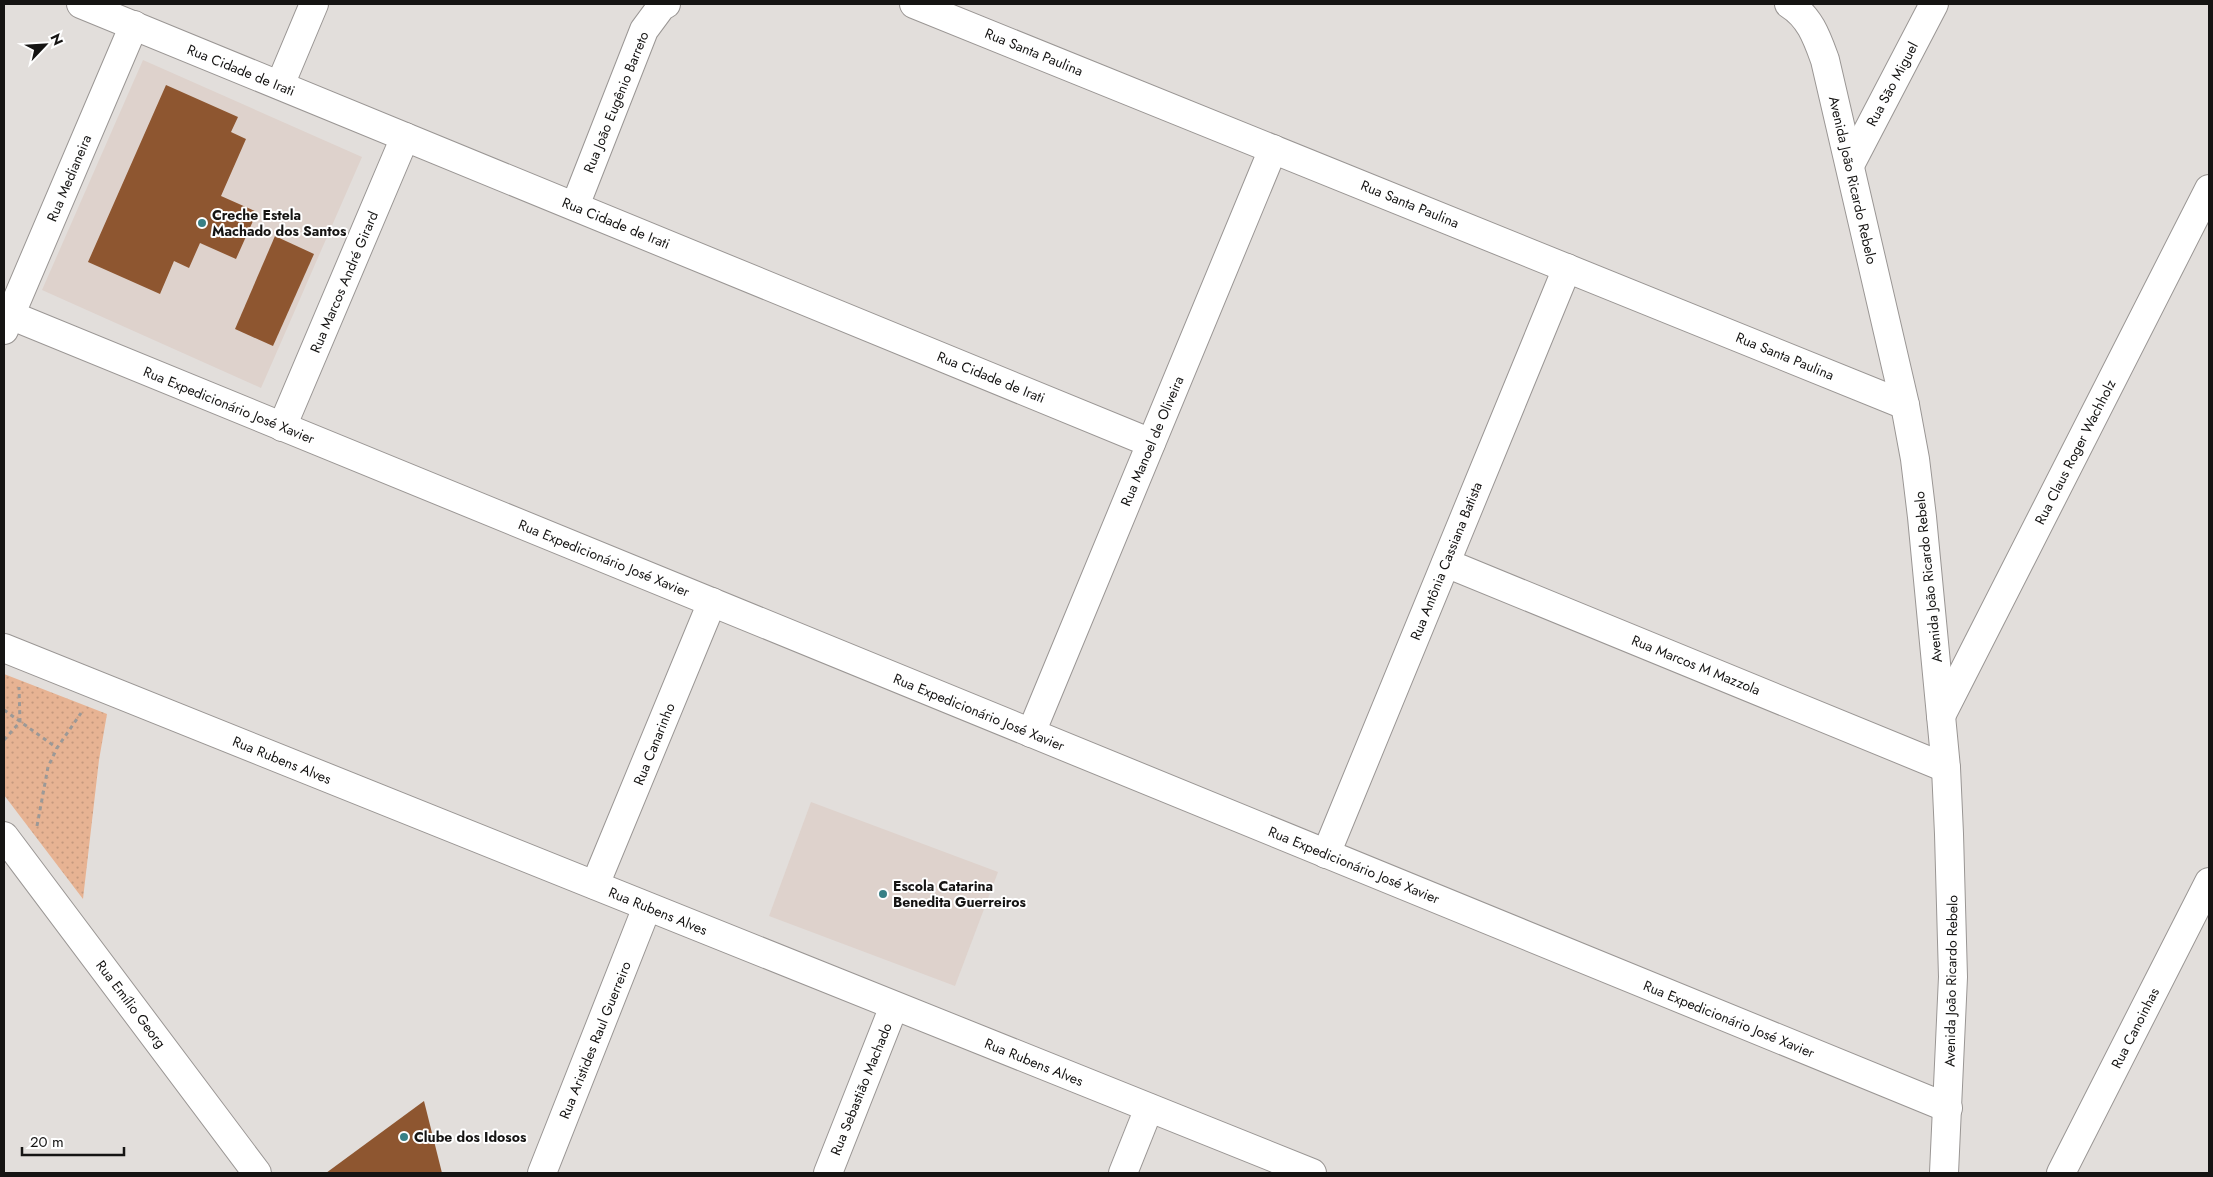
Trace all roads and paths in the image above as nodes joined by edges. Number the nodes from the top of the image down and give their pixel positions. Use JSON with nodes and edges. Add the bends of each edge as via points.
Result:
{"nodes":[{"id":1,"x":81,"y":4,"type":"edge"},
{"id":2,"x":314,"y":4,"type":"edge"},
{"id":3,"x":666,"y":4,"type":"edge"},
{"id":4,"x":914,"y":4,"type":"edge"},
{"id":5,"x":1789,"y":4,"type":"edge"},
{"id":6,"x":1934,"y":4,"type":"edge"},
{"id":7,"x":134,"y":25,"type":"junction"},
{"id":8,"x":280,"y":85,"type":"junction"},
{"id":9,"x":405,"y":137,"type":"junction"},
{"id":10,"x":1274,"y":149,"type":"junction"},
{"id":11,"x":1850,"y":164,"type":"junction"},
{"id":12,"x":2209,"y":189,"type":"edge"},
{"id":13,"x":575,"y":206,"type":"junction"},
{"id":14,"x":1567,"y":268,"type":"junction"},
{"id":15,"x":7,"y":323,"type":"edge"},
{"id":16,"x":1905,"y":405,"type":"junction"},
{"id":17,"x":282,"y":427,"type":"junction"},
{"id":18,"x":1151,"y":443,"type":"junction"},
{"id":19,"x":1446,"y":563,"type":"junction"},
{"id":20,"x":712,"y":602,"type":"junction"},
{"id":21,"x":10,"y":651,"type":"edge"},
{"id":22,"x":102,"y":687,"type":"junction"},
{"id":23,"x":4,"y":710,"type":"edge"},
{"id":24,"x":1941,"y":716,"type":"junction"},
{"id":25,"x":20,"y":722,"type":"junction"},
{"id":26,"x":1031,"y":733,"type":"junction"},
{"id":27,"x":4,"y":740,"type":"edge"},
{"id":28,"x":57,"y":748,"type":"junction"},
{"id":29,"x":1946,"y":768,"type":"junction"},
{"id":30,"x":4,"y":836,"type":"edge"},
{"id":31,"x":1326,"y":854,"type":"junction"},
{"id":32,"x":29,"y":869,"type":"junction"},
{"id":33,"x":2209,"y":882,"type":"edge"},
{"id":34,"x":596,"y":885,"type":"junction"},
{"id":35,"x":647,"y":906,"type":"junction"},
{"id":36,"x":894,"y":1006,"type":"junction"},
{"id":37,"x":1149,"y":1108,"type":"junction"},
{"id":38,"x":1948,"y":1108,"type":"junction"},
{"id":39,"x":258,"y":1173,"type":"edge"},
{"id":40,"x":542,"y":1173,"type":"edge"},
{"id":41,"x":828,"y":1173,"type":"edge"},
{"id":42,"x":1123,"y":1173,"type":"edge"},
{"id":43,"x":1312,"y":1173,"type":"edge"},
{"id":44,"x":1944,"y":1173,"type":"edge"},
{"id":45,"x":2061,"y":1173,"type":"edge"}],
"edges":[{"from":1,"to":7,"type":"street","name":"Rua Cidade de Irati"},
{"from":2,"to":8,"type":"street"},
{"from":3,"to":13,"type":"street","name":"Rua João Eugênio Barreto","via":[[644,30]]},
{"from":4,"to":10,"type":"street","name":"Rua Santa Paulina"},
{"from":5,"to":11,"type":"street","name":"Avenida João Ricardo Rebelo","via":[[1814,30],[1825,60]]},
{"from":6,"to":11,"type":"street","name":"Rua São Miguel"},
{"from":7,"to":8,"type":"street","name":"Rua Cidade de Irati"},
{"from":7,"to":15,"type":"street","name":"Rua Medianeira"},
{"from":8,"to":9,"type":"street","name":"Rua Cidade de Irati"},
{"from":9,"to":13,"type":"street","name":"Rua Cidade de Irati"},
{"from":9,"to":17,"type":"street","name":"Rua Marcos André Girard"},
{"from":10,"to":14,"type":"street","name":"Rua Santa Paulina"},
{"from":10,"to":18,"type":"street","name":"Rua Manoel de Oliveira"},
{"from":11,"to":16,"type":"street","name":"Avenida João Ricardo Rebelo"},
{"from":12,"to":24,"type":"street","name":"Rua Claus Roger Wachholz"},
{"from":13,"to":18,"type":"street","name":"Rua Cidade de Irati"},
{"from":14,"to":16,"type":"street","name":"Rua Santa Paulina"},
{"from":14,"to":19,"type":"street","name":"Rua Antônia Cassiana Batista"},
{"from":15,"to":17,"type":"street","name":"Rua Expedicionário José Xavier"},
{"from":16,"to":24,"type":"street","name":"Avenida João Ricardo Rebelo","via":[[1922,517]]},
{"from":17,"to":20,"type":"street","name":"Rua Expedicionário José Xavier"},
{"from":18,"to":26,"type":"street","name":"Rua Manoel de Oliveira"},
{"from":19,"to":29,"type":"street","name":"Rua Marcos M Mazzola"},
{"from":19,"to":31,"type":"street","name":"Rua Antônia Cassiana Batista"},
{"from":20,"to":26,"type":"street","name":"Rua Expedicionário José Xavier"},
{"from":20,"to":34,"type":"street","name":"Rua Canarinho"},
{"from":21,"to":22,"type":"street","name":"Rua Rubens Alves"},
{"from":21,"to":25,"type":"path"},
{"from":22,"to":28,"type":"path"},
{"from":22,"to":34,"type":"street","name":"Rua Rubens Alves"},
{"from":23,"to":25,"type":"path"},
{"from":24,"to":29,"type":"street","name":"Avenida João Ricardo Rebelo"},
{"from":25,"to":27,"type":"path"},
{"from":25,"to":28,"type":"path"},
{"from":26,"to":31,"type":"street","name":"Rua Expedicionário José Xavier"},
{"from":28,"to":32,"type":"path","via":[[48,767]]},
{"from":29,"to":38,"type":"street","name":"Avenida João Ricardo Rebelo","via":[[1953,977]]},
{"from":30,"to":32,"type":"street","name":"Rua Emílio Georg"},
{"from":31,"to":38,"type":"street","name":"Rua Expedicionário José Xavier"},
{"from":32,"to":39,"type":"street","name":"Rua Emílio Georg"},
{"from":33,"to":45,"type":"street","name":"Rua Canoinhas"},
{"from":34,"to":35,"type":"street","name":"Rua Rubens Alves"},
{"from":35,"to":36,"type":"street","name":"Rua Rubens Alves"},
{"from":35,"to":40,"type":"street","name":"Rua Aristides Raul Guerreiro"},
{"from":36,"to":37,"type":"street","name":"Rua Rubens Alves"},
{"from":36,"to":41,"type":"street","name":"Rua Sebastião Machado"},
{"from":37,"to":42,"type":"street"},
{"from":37,"to":43,"type":"street","name":"Rua Rubens Alves"},
{"from":38,"to":44,"type":"street","name":"Avenida João Ricardo Rebelo"}]}
